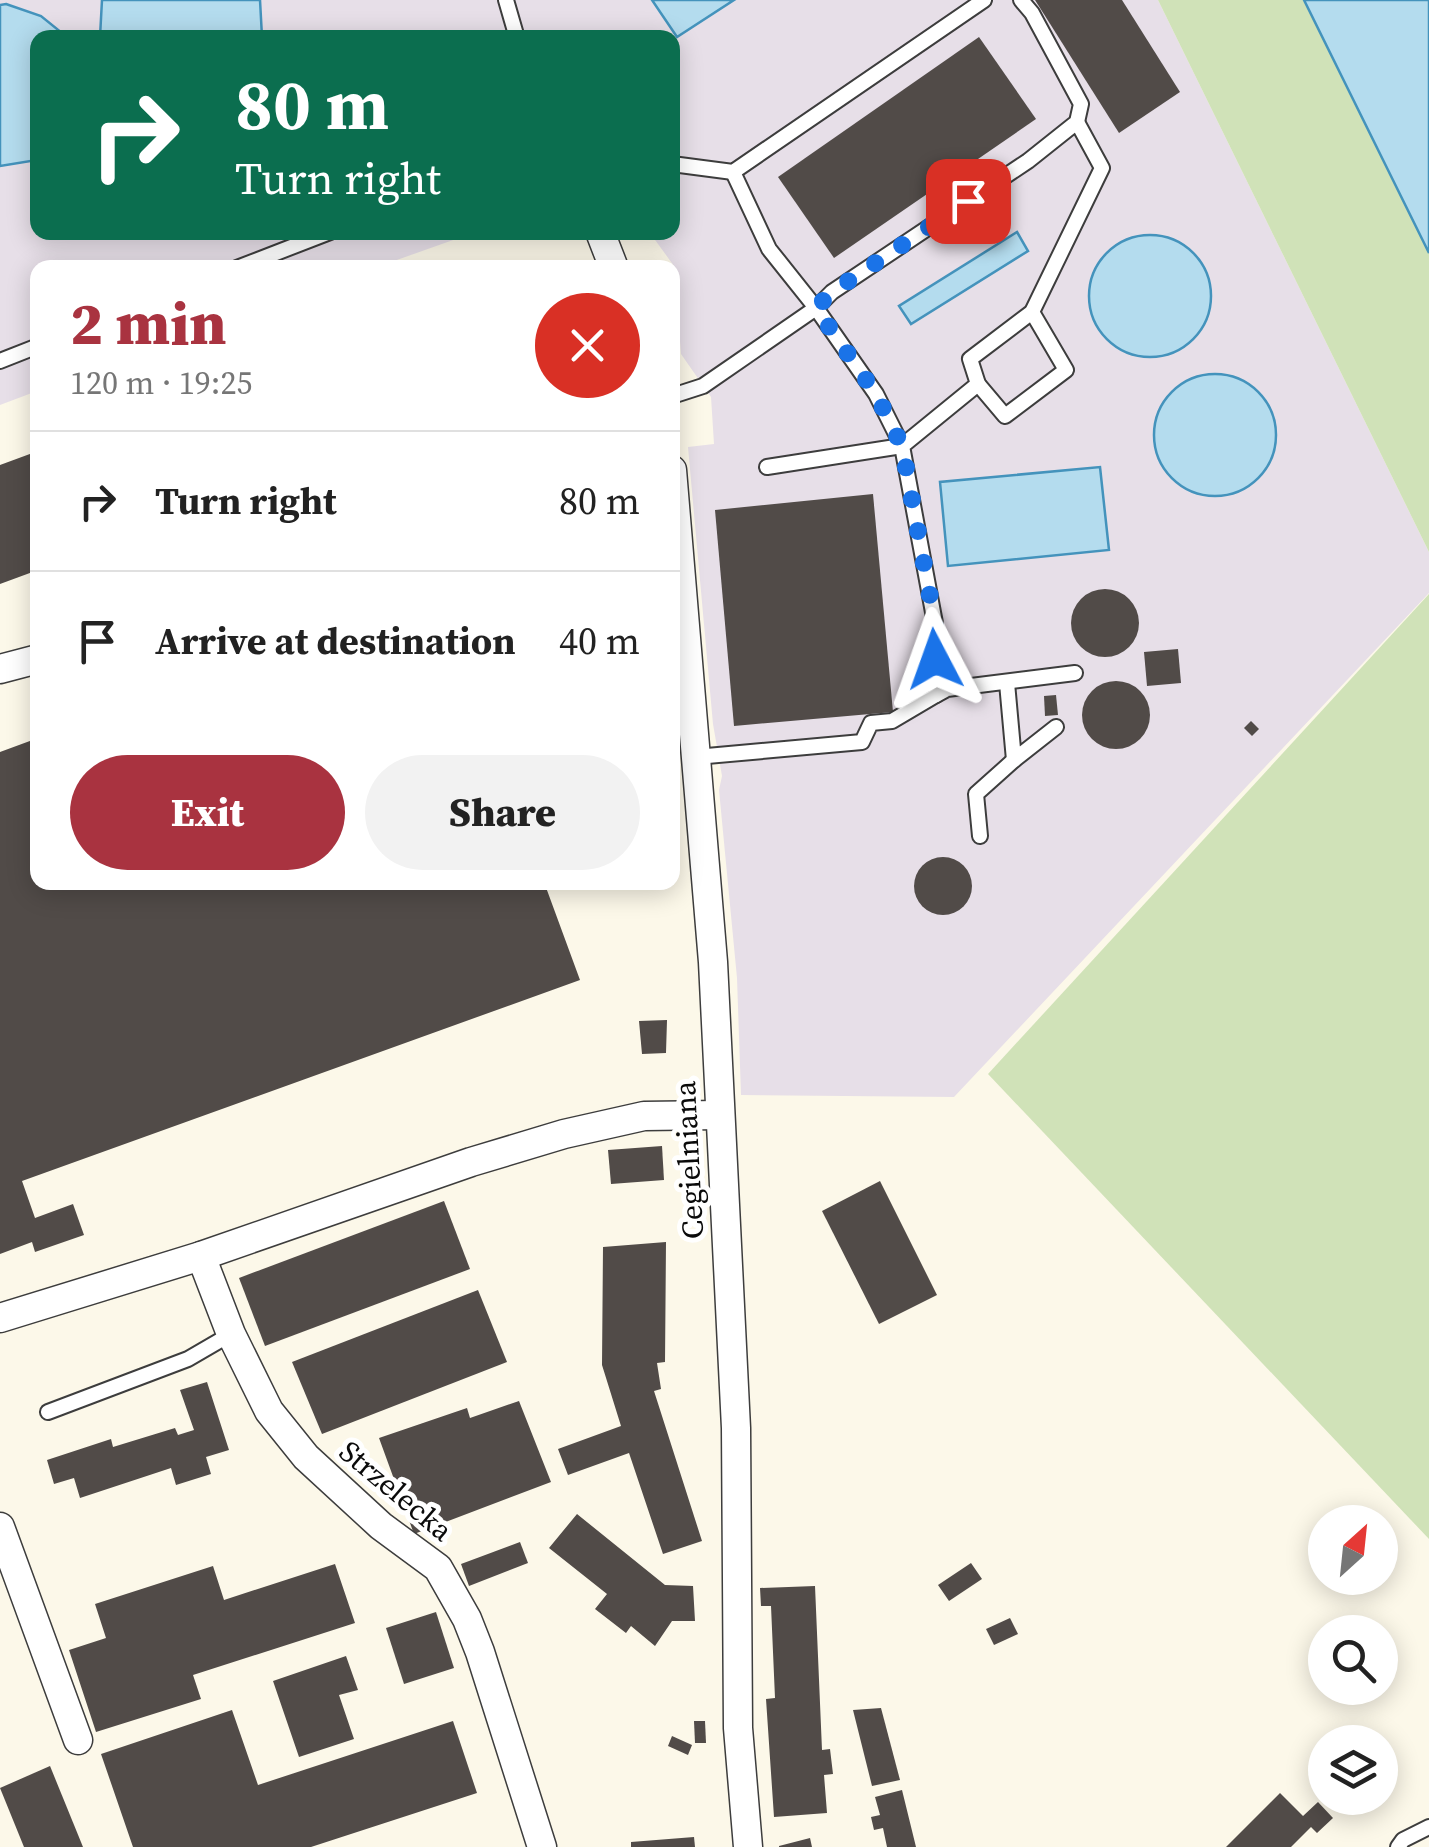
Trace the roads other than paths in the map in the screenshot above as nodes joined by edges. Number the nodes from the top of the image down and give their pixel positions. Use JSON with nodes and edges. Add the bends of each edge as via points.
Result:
{"nodes":[{"id":1,"x":506,"y":0,"type":"edge"},
{"id":2,"x":984,"y":0,"type":"edge"},
{"id":3,"x":1021,"y":0,"type":"edge"},
{"id":4,"x":515,"y":30,"type":"edge"},
{"id":5,"x":1077,"y":122,"type":"junction"},
{"id":6,"x":680,"y":165,"type":"edge"},
{"id":7,"x":733,"y":172,"type":"junction"},
{"id":8,"x":309,"y":240,"type":"edge"},
{"id":9,"x":258,"y":260,"type":"edge"},
{"id":10,"x":816,"y":308,"type":"junction"},
{"id":11,"x":1032,"y":312,"type":"junction"},
{"id":12,"x":30,"y":349,"type":"edge"},
{"id":13,"x":0,"y":361,"type":"edge"},
{"id":14,"x":978,"y":384,"type":"junction"},
{"id":15,"x":680,"y":393,"type":"edge"},
{"id":16,"x":902,"y":446,"type":"junction"},
{"id":17,"x":767,"y":467,"type":"dead end"},
{"id":18,"x":680,"y":592,"type":"edge"},
{"id":19,"x":30,"y":661,"type":"edge"},
{"id":20,"x":0,"y":669,"type":"edge"},
{"id":21,"x":1075,"y":673,"type":"dead end"},
{"id":22,"x":1007,"y":683,"type":"junction"},
{"id":23,"x":936,"y":695,"type":"junction"},
{"id":24,"x":1056,"y":727,"type":"dead end"},
{"id":25,"x":696,"y":757,"type":"junction"},
{"id":26,"x":1014,"y":760,"type":"junction"},
{"id":27,"x":980,"y":836,"type":"dead end"},
{"id":28,"x":719,"y":1116,"type":"junction"},
{"id":29,"x":201,"y":1256,"type":"junction"},
{"id":30,"x":0,"y":1318,"type":"edge"},
{"id":31,"x":231,"y":1334,"type":"junction"},
{"id":32,"x":48,"y":1412,"type":"dead end"},
{"id":33,"x":0,"y":1527,"type":"edge"},
{"id":34,"x":78,"y":1740,"type":"dead end"},
{"id":35,"x":1429,"y":1827,"type":"edge"},
{"id":36,"x":542,"y":1847,"type":"edge"},
{"id":37,"x":748,"y":1847,"type":"edge"},
{"id":38,"x":1398,"y":1847,"type":"edge"}],
"edges":[{"from":1,"to":4,"type":"lane"},
{"from":2,"to":7,"type":"lane"},
{"from":3,"to":5,"type":"lane","via":[[1081,104]]},
{"from":5,"to":10,"type":"lane"},
{"from":5,"to":11,"type":"lane","via":[[1102,168]]},
{"from":6,"to":7,"type":"lane"},
{"from":7,"to":10,"type":"lane","via":[[768,249]]},
{"from":8,"to":9,"type":"lane"},
{"from":10,"to":15,"type":"lane","via":[[703,386]]},
{"from":10,"to":16,"type":"lane","via":[[876,394]]},
{"from":11,"to":14,"type":"lane","via":[[970,359]]},
{"from":11,"to":14,"type":"lane","via":[[1066,370],[1005,416]]},
{"from":12,"to":13,"type":"lane"},
{"from":14,"to":16,"type":"lane"},
{"from":16,"to":17,"type":"lane"},
{"from":16,"to":23,"type":"lane","via":[[935,623]]},
{"from":18,"to":25,"type":"street","name":"Cegielniana"},
{"from":19,"to":20,"type":"street"},
{"from":21,"to":22,"type":"lane"},
{"from":22,"to":23,"type":"lane"},
{"from":22,"to":26,"type":"lane"},
{"from":23,"to":25,"type":"lane","via":[[871,724],[862,742]]},
{"from":24,"to":26,"type":"lane"},
{"from":25,"to":28,"type":"street","name":"Cegielniana"},
{"from":26,"to":27,"type":"lane","via":[[976,794]]},
{"from":28,"to":29,"type":"street","via":[[644,1116],[564,1134]]},
{"from":28,"to":37,"type":"street","name":"Cegielniana","via":[[736,1428],[738,1728]]},
{"from":29,"to":30,"type":"street"},
{"from":29,"to":31,"type":"street","name":"Strzelecka"},
{"from":31,"to":32,"type":"lane","via":[[188,1359]]},
{"from":31,"to":36,"type":"street","name":"Strzelecka","via":[[269,1410],[306,1457],[380,1526],[438,1568],[474,1636]]},
{"from":33,"to":34,"type":"street"},
{"from":35,"to":38,"type":"lane"}]}
